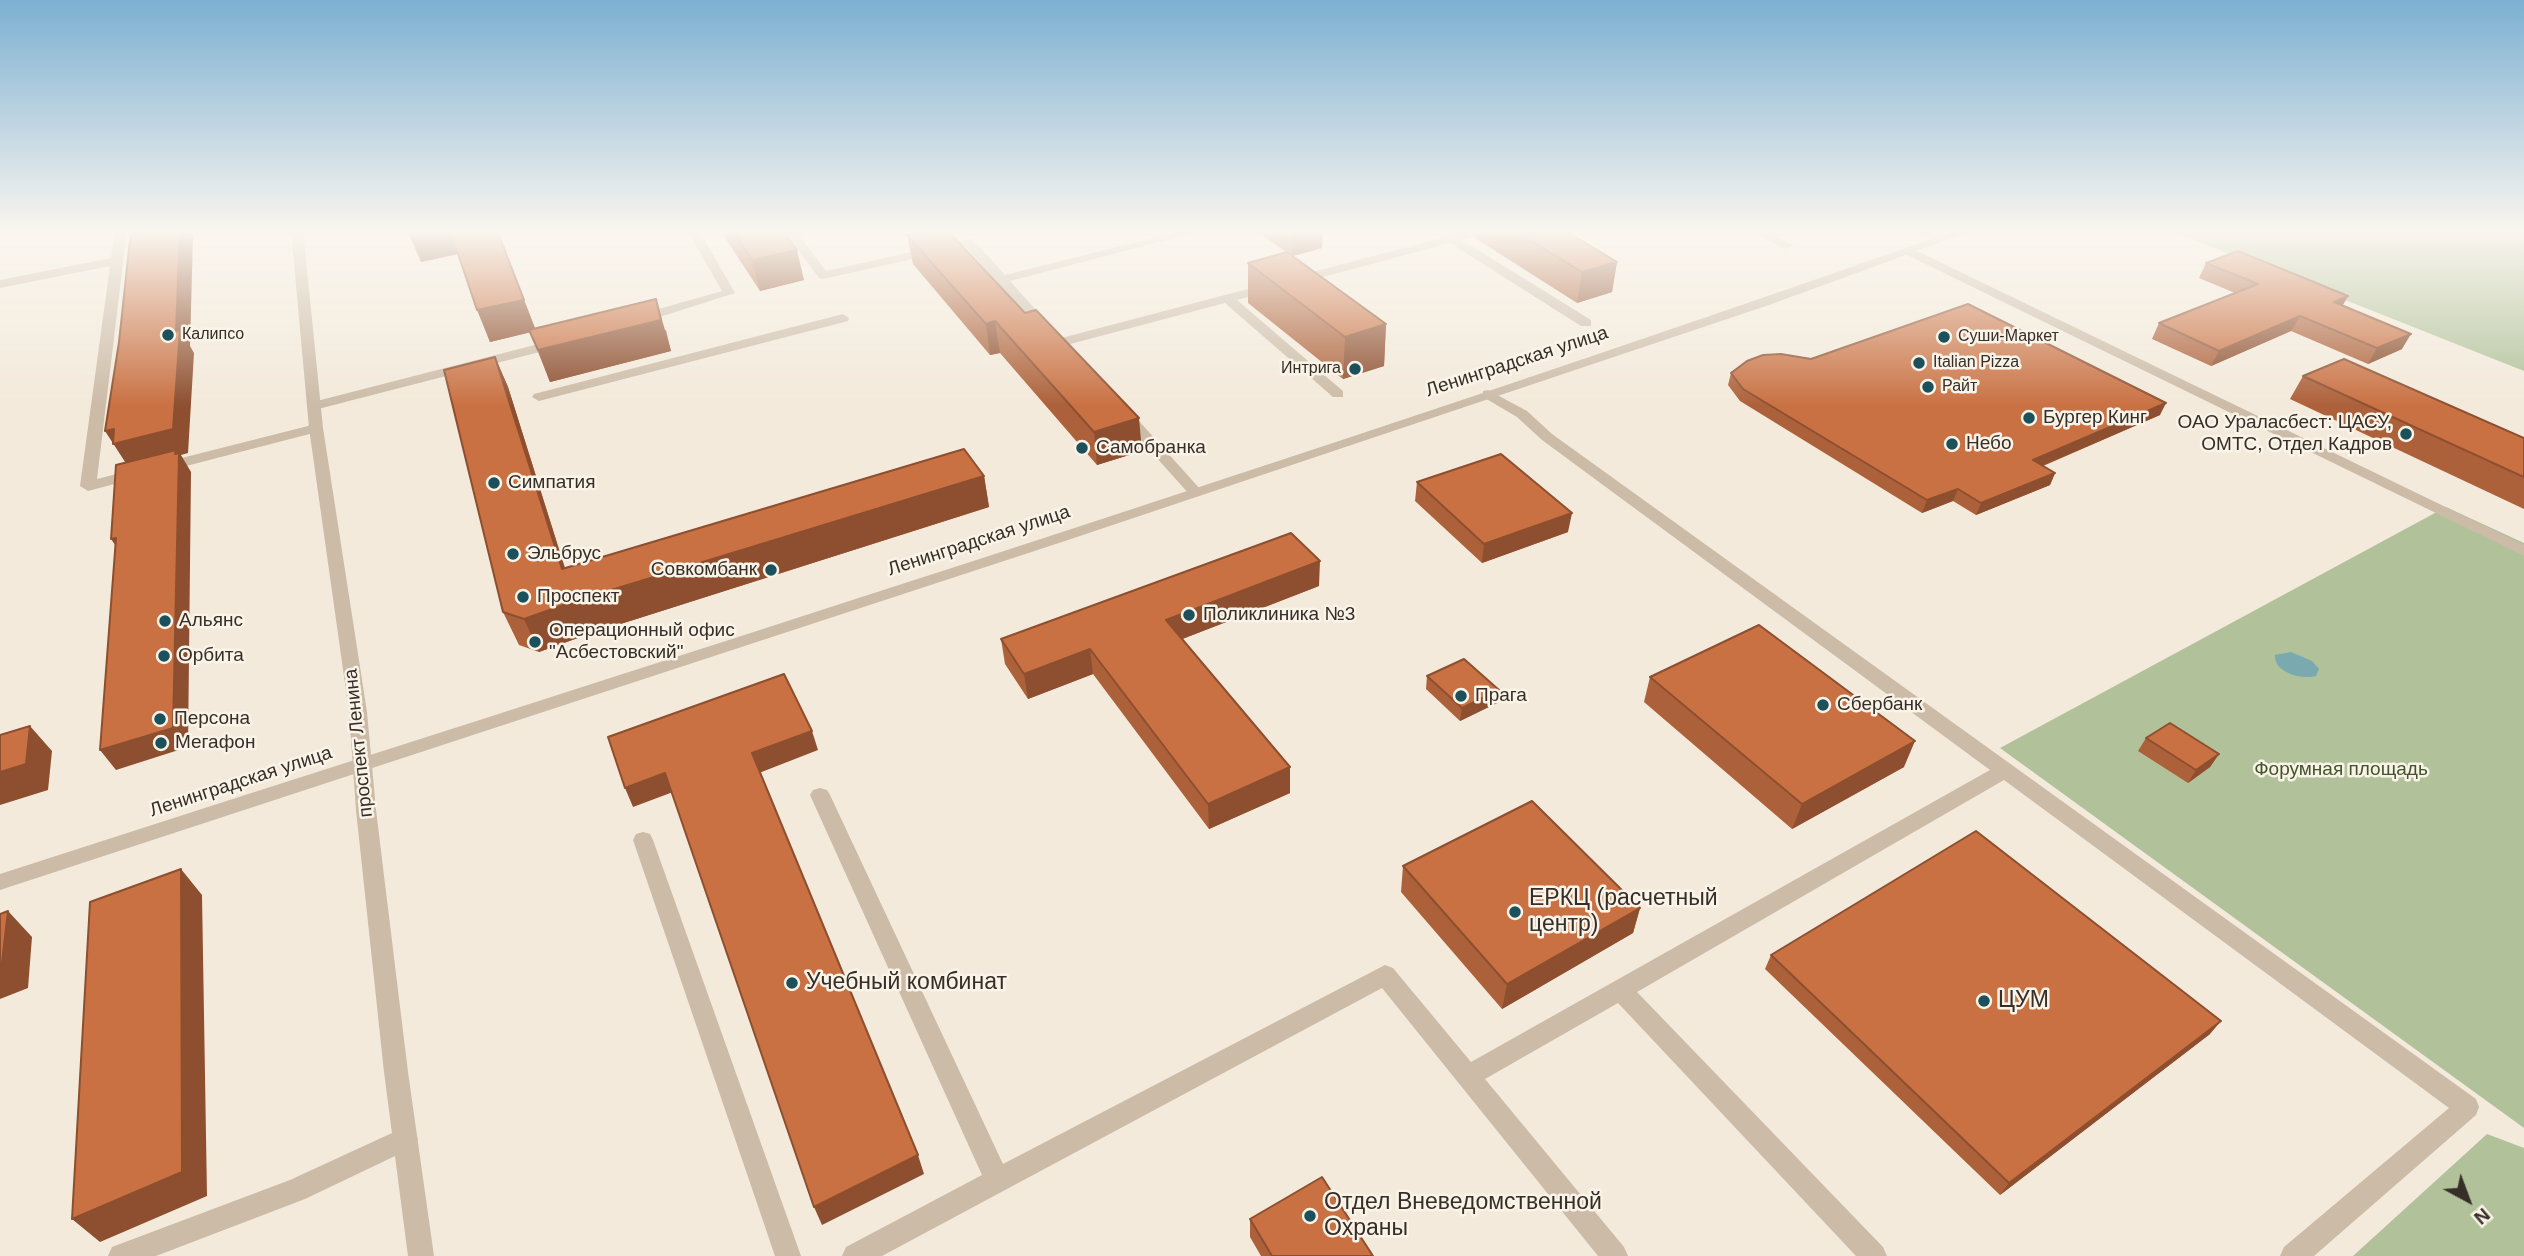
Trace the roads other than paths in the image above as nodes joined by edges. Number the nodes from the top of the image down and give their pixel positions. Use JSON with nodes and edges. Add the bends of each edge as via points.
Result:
{"nodes":[{"id":1,"x":113,"y":289,"type":"edge"},
{"id":2,"x":303,"y":289,"type":"edge"},
{"id":3,"x":726,"y":289,"type":"edge"},
{"id":4,"x":1010,"y":289,"type":"edge"},
{"id":5,"x":1263,"y":289,"type":"edge"},
{"id":6,"x":1531,"y":289,"type":"edge"},
{"id":7,"x":1803,"y":289,"type":"edge"},
{"id":8,"x":1986,"y":289,"type":"edge"},
{"id":9,"x":1227,"y":298,"type":"junction"},
{"id":10,"x":844,"y":318,"type":"dead end"},
{"id":11,"x":1586,"y":323,"type":"dead end"},
{"id":12,"x":624,"y":324,"type":"edge"},
{"id":13,"x":572,"y":339,"type":"edge"},
{"id":14,"x":1338,"y":394,"type":"dead end"},
{"id":15,"x":1488,"y":394,"type":"junction"},
{"id":16,"x":539,"y":397,"type":"dead end"},
{"id":17,"x":1116,"y":405,"type":"edge"},
{"id":18,"x":314,"y":406,"type":"junction"},
{"id":19,"x":316,"y":428,"type":"junction"},
{"id":20,"x":1195,"y":492,"type":"junction"},
{"id":21,"x":2524,"y":551,"type":"edge"},
{"id":22,"x":362,"y":765,"type":"junction"},
{"id":23,"x":2007,"y":769,"type":"junction"},
{"id":24,"x":820,"y":795,"type":"dead end"},
{"id":25,"x":643,"y":840,"type":"dead end"},
{"id":26,"x":0,"y":881,"type":"edge"},
{"id":27,"x":1621,"y":991,"type":"junction"},
{"id":28,"x":1469,"y":1076,"type":"junction"},
{"id":29,"x":405,"y":1139,"type":"junction"},
{"id":30,"x":997,"y":1180,"type":"junction"},
{"id":31,"x":121,"y":1256,"type":"edge"},
{"id":32,"x":421,"y":1256,"type":"edge"},
{"id":33,"x":788,"y":1256,"type":"edge"},
{"id":34,"x":855,"y":1256,"type":"edge"},
{"id":35,"x":1615,"y":1256,"type":"edge"},
{"id":36,"x":1874,"y":1256,"type":"edge"},
{"id":37,"x":2293,"y":1256,"type":"edge"}],
"edges":[{"from":1,"to":19,"type":"street","via":[[88,486]]},
{"from":2,"to":18,"type":"street","name":"проспект Ленина"},
{"from":3,"to":12,"type":"street","via":[[729,293]]},
{"from":4,"to":9,"type":"street","via":[[1064,349]]},
{"from":5,"to":9,"type":"street"},
{"from":6,"to":11,"type":"street"},
{"from":7,"to":15,"type":"street","name":"Ленинградская улица"},
{"from":8,"to":21,"type":"street"},
{"from":9,"to":14,"type":"street"},
{"from":10,"to":16,"type":"street"},
{"from":13,"to":18,"type":"street"},
{"from":15,"to":20,"type":"street","name":"Ленинградская улица"},
{"from":15,"to":23,"type":"street","via":[[1522,414]]},
{"from":17,"to":20,"type":"street"},
{"from":18,"to":19,"type":"street","name":"проспект Ленина"},
{"from":19,"to":22,"type":"street","name":"проспект Ленина"},
{"from":20,"to":22,"type":"street","name":"Ленинградская улица"},
{"from":22,"to":26,"type":"street","name":"Ленинградская улица"},
{"from":22,"to":29,"type":"street","name":"проспект Ленина"},
{"from":23,"to":27,"type":"street"},
{"from":23,"to":37,"type":"street","via":[[2467,1107]]},
{"from":24,"to":30,"type":"street"},
{"from":25,"to":33,"type":"street"},
{"from":27,"to":28,"type":"street"},
{"from":27,"to":36,"type":"street"},
{"from":28,"to":30,"type":"street","via":[[1385,975]]},
{"from":28,"to":35,"type":"street"},
{"from":29,"to":31,"type":"street","via":[[296,1190]]},
{"from":29,"to":32,"type":"street","name":"проспект Ленина"},
{"from":30,"to":34,"type":"street"}]}
